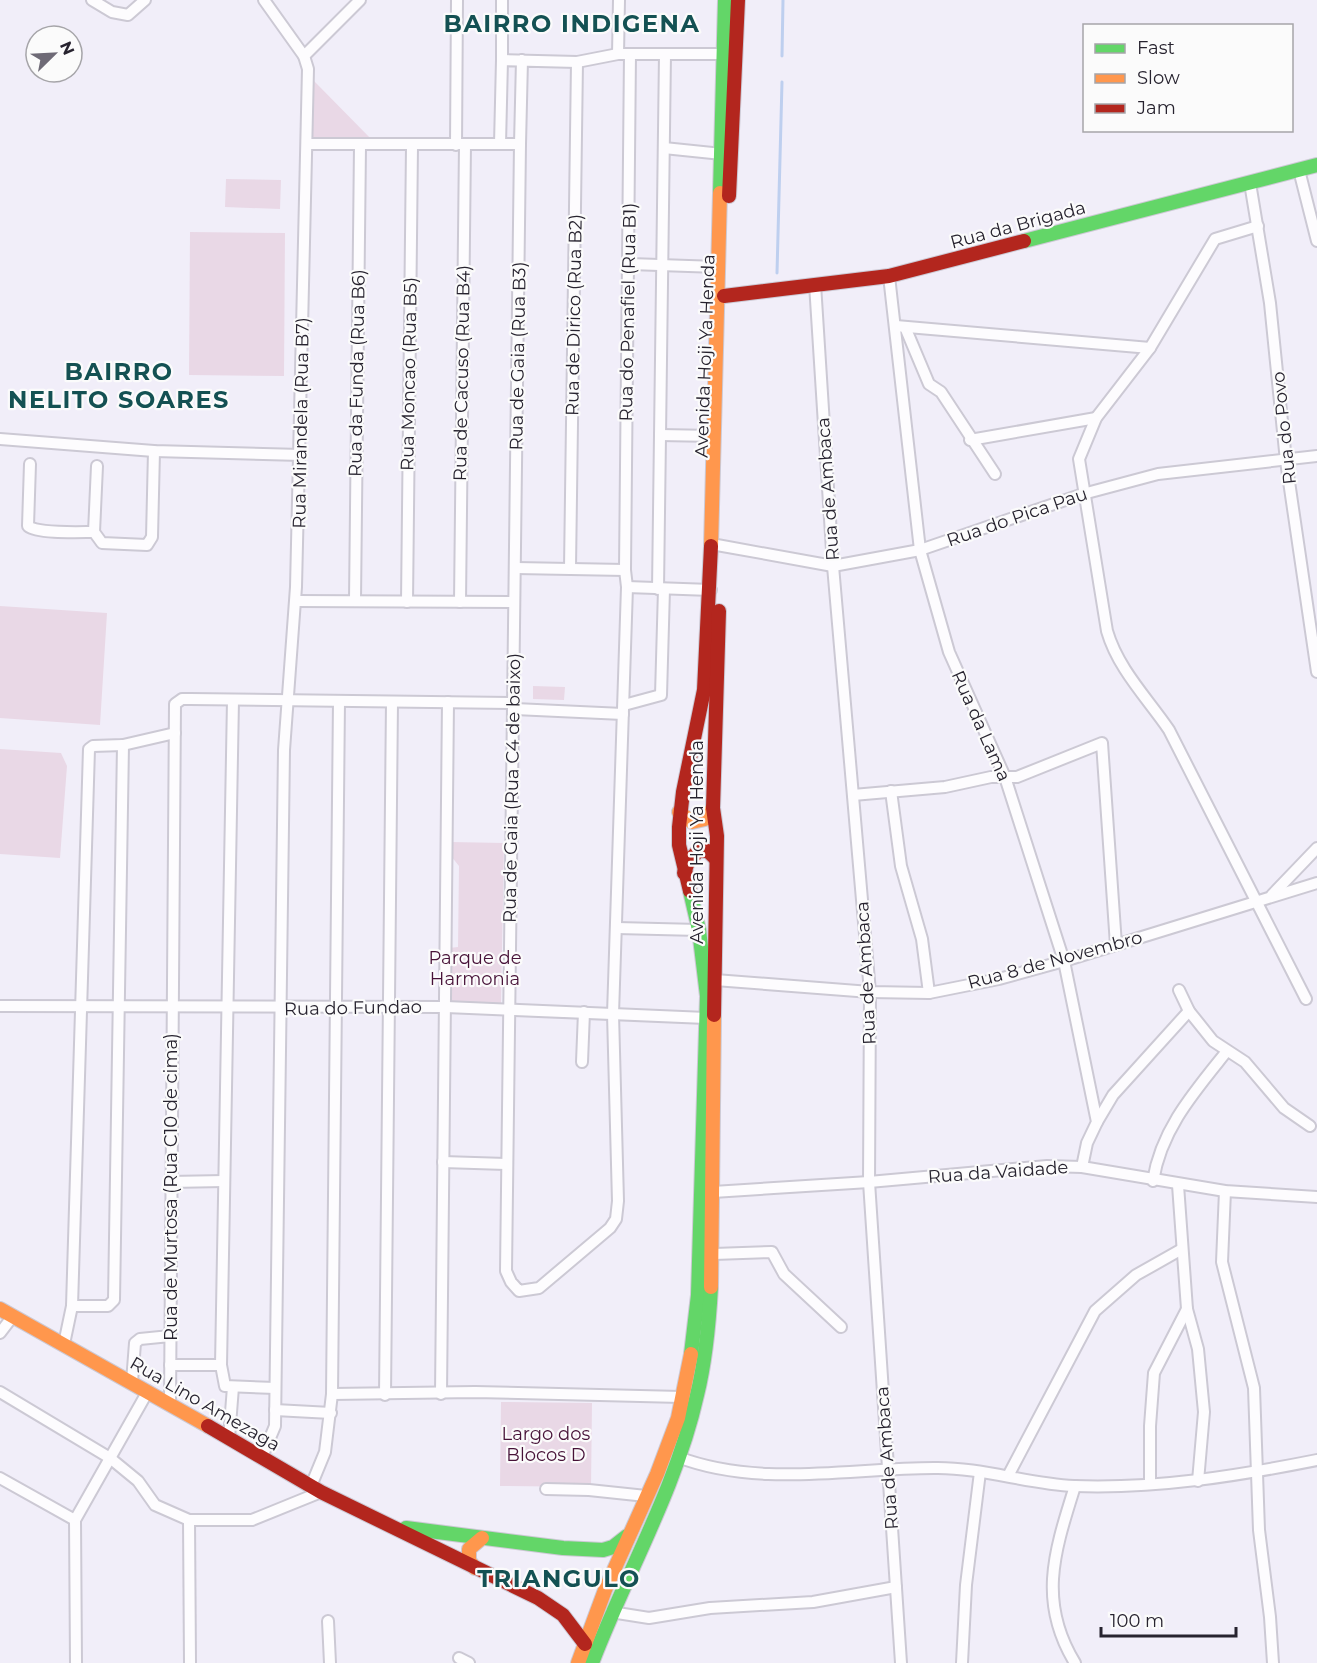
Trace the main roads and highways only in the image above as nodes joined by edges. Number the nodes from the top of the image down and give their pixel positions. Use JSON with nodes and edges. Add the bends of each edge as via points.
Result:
{"nodes":[{"id":1,"x":725,"y":0,"type":"edge"},
{"id":2,"x":738,"y":0,"type":"edge"},
{"id":3,"x":1317,"y":165,"type":"edge"},
{"id":4,"x":724,"y":296,"type":"junction"},
{"id":5,"x":713,"y":808,"type":"junction"},
{"id":6,"x":679,"y":812,"type":"junction"},
{"id":7,"x":716,"y":859,"type":"junction"},
{"id":8,"x":684,"y":873,"type":"junction"},
{"id":9,"x":6,"y":1312,"type":"edge"},
{"id":10,"x":394,"y":1527,"type":"junction"},
{"id":11,"x":628,"y":1534,"type":"junction"},
{"id":12,"x":482,"y":1538,"type":"junction"},
{"id":13,"x":475,"y":1568,"type":"junction"},
{"id":14,"x":585,"y":1644,"type":"junction"},
{"id":15,"x":594,"y":1662,"type":"edge"},
{"id":16,"x":578,"y":1663,"type":"edge"}],
"edges":[{"from":1,"to":6,"type":"main road","name":"Avenida Hoji Ya Henda","via":[[711,590],[702,703]]},
{"from":2,"to":4,"type":"main road","name":"Avenida Hoji Ya Henda"},
{"from":3,"to":4,"type":"main road","name":"Rua da Brigada","via":[[889,276]]},
{"from":4,"to":5,"type":"main road","name":"Avenida Hoji Ya Henda"},
{"from":5,"to":6,"type":"main road","via":[[705,819],[692,822]]},
{"from":5,"to":7,"type":"main road","name":"Avenida Hoji Ya Henda"},
{"from":6,"to":8,"type":"main road","name":"Avenida Hoji Ya Henda"},
{"from":7,"to":8,"type":"main road","via":[[708,851],[698,851]]},
{"from":7,"to":15,"type":"main road","name":"Avenida Hoji Ya Henda","via":[[714,1254],[705,1355],[697,1398],[678,1456],[611,1612]]},
{"from":8,"to":11,"type":"main road","name":"Avenida Hoji Ya Henda","via":[[699,930],[706,985],[698,1295],[678,1418]]},
{"from":9,"to":10,"type":"main road","name":"Rua Lino Amezaga","via":[[316,1489]]},
{"from":10,"to":12,"type":"main road","name":"Rua Lino Amezaga"},
{"from":10,"to":13,"type":"main road","name":"Rua Lino Amezaga"},
{"from":11,"to":12,"type":"main road","name":"Rua Lino Amezaga","via":[[603,1550]]},
{"from":11,"to":14,"type":"main road"},
{"from":12,"to":13,"type":"main road","via":[[469,1549]]},
{"from":13,"to":14,"type":"main road","name":"Rua Lino Amezaga","via":[[550,1606],[563,1615]]},
{"from":14,"to":16,"type":"main road"}]}
